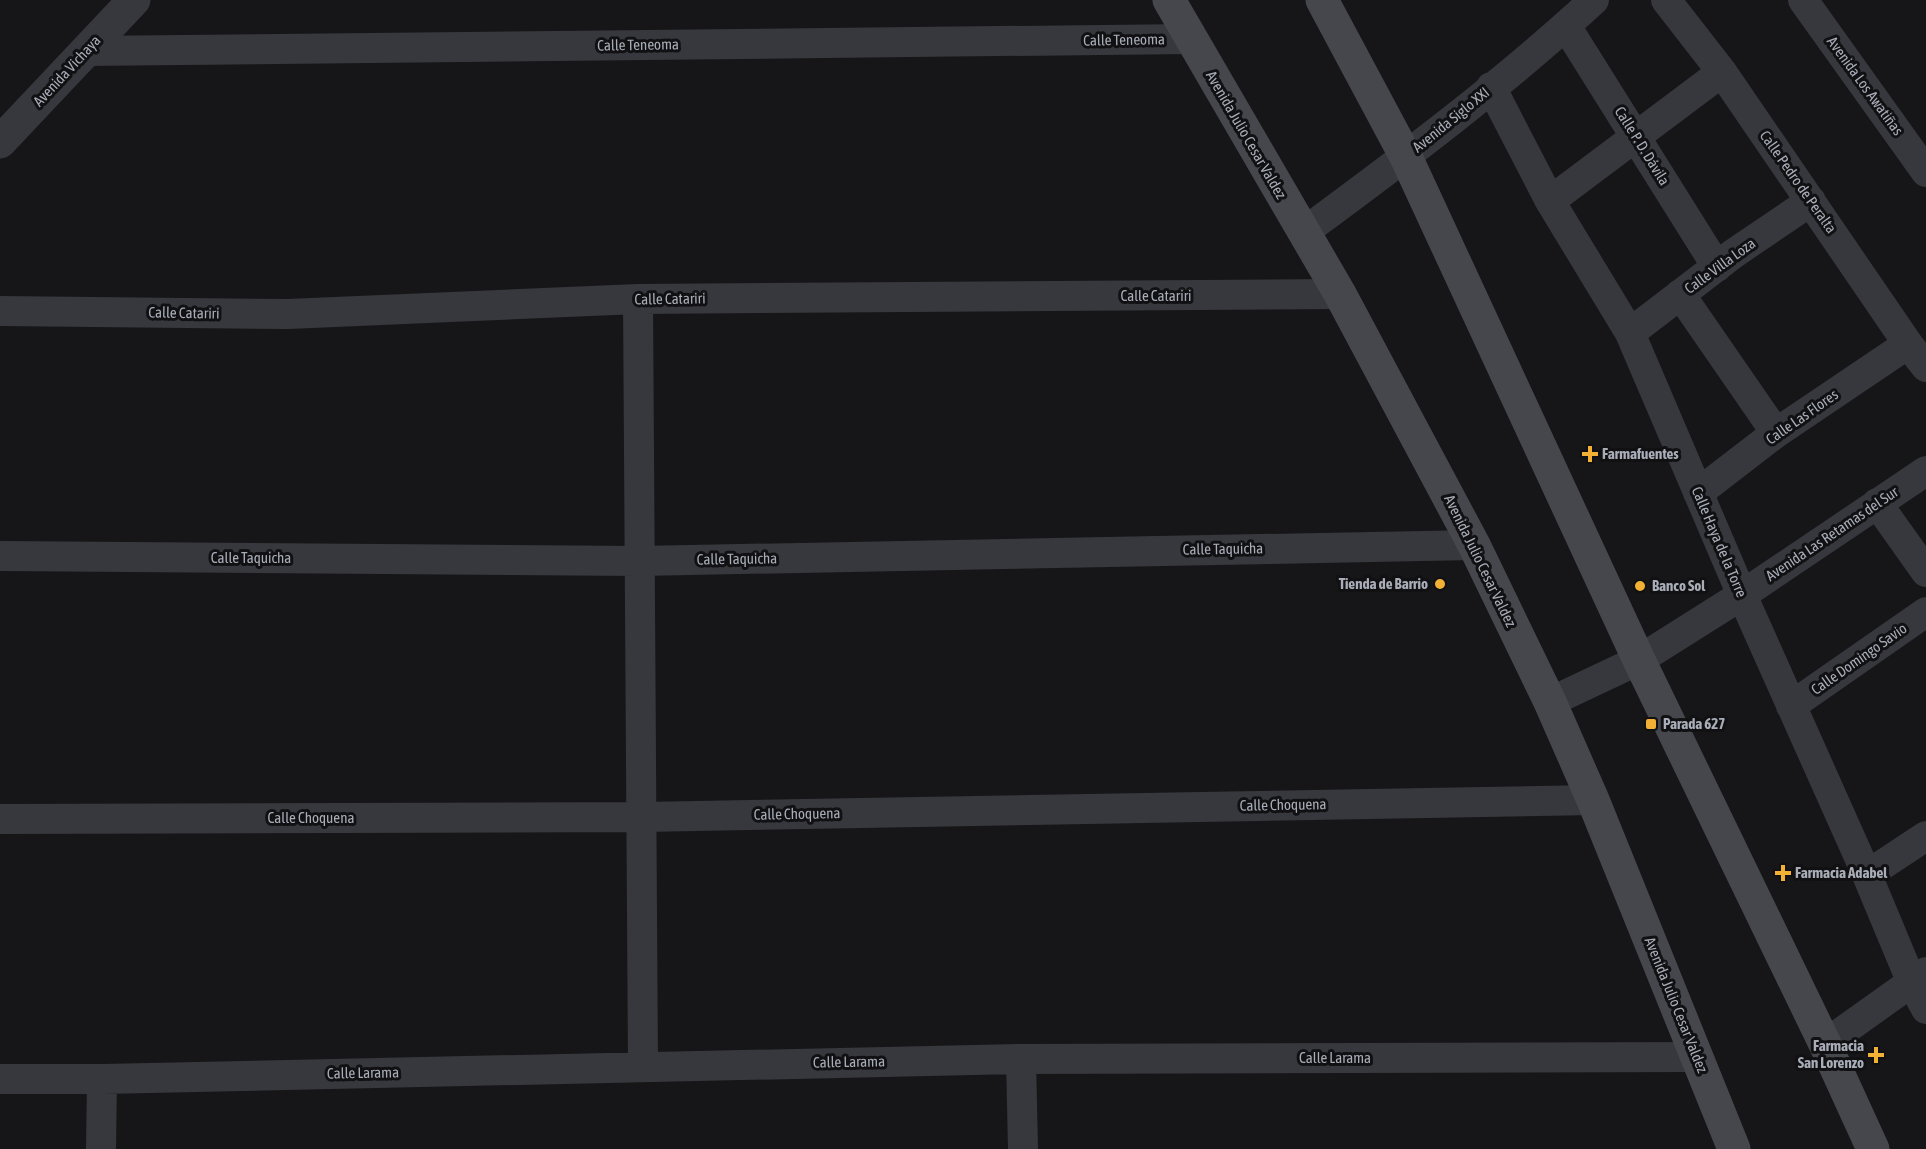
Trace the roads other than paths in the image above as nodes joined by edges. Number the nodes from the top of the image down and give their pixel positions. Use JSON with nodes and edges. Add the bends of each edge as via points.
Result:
{"nodes":[{"id":1,"x":134,"y":0,"type":"edge"},
{"id":2,"x":1168,"y":0,"type":"edge"},
{"id":3,"x":1322,"y":0,"type":"edge"},
{"id":4,"x":1594,"y":0,"type":"edge"},
{"id":5,"x":1666,"y":0,"type":"edge"},
{"id":6,"x":1803,"y":0,"type":"edge"},
{"id":7,"x":1566,"y":26,"type":"junction"},
{"id":8,"x":1190,"y":39,"type":"junction"},
{"id":9,"x":86,"y":51,"type":"junction"},
{"id":10,"x":1722,"y":72,"type":"junction"},
{"id":11,"x":1491,"y":87,"type":"junction"},
{"id":12,"x":1637,"y":136,"type":"junction"},
{"id":13,"x":0,"y":142,"type":"edge"},
{"id":14,"x":1406,"y":157,"type":"junction"},
{"id":15,"x":1926,"y":172,"type":"edge"},
{"id":16,"x":1550,"y":201,"type":"junction"},
{"id":17,"x":1811,"y":201,"type":"junction"},
{"id":18,"x":1304,"y":232,"type":"junction"},
{"id":19,"x":1718,"y":267,"type":"junction"},
{"id":20,"x":1340,"y":294,"type":"junction"},
{"id":21,"x":1680,"y":294,"type":"junction"},
{"id":22,"x":638,"y":299,"type":"junction"},
{"id":23,"x":0,"y":311,"type":"edge"},
{"id":24,"x":1630,"y":333,"type":"junction"},
{"id":25,"x":1917,"y":355,"type":"edge"},
{"id":26,"x":1776,"y":433,"type":"junction"},
{"id":27,"x":1926,"y":471,"type":"edge"},
{"id":28,"x":1698,"y":493,"type":"junction"},
{"id":29,"x":1878,"y":503,"type":"junction"},
{"id":30,"x":1474,"y":544,"type":"junction"},
{"id":31,"x":0,"y":556,"type":"edge"},
{"id":32,"x":640,"y":561,"type":"junction"},
{"id":33,"x":1926,"y":572,"type":"edge"},
{"id":34,"x":1742,"y":595,"type":"junction"},
{"id":35,"x":1926,"y":612,"type":"edge"},
{"id":36,"x":1640,"y":660,"type":"junction"},
{"id":37,"x":1550,"y":702,"type":"junction"},
{"id":38,"x":1791,"y":706,"type":"junction"},
{"id":39,"x":1593,"y":800,"type":"junction"},
{"id":40,"x":642,"y":817,"type":"junction"},
{"id":41,"x":0,"y":819,"type":"edge"},
{"id":42,"x":1926,"y":836,"type":"edge"},
{"id":43,"x":1867,"y":875,"type":"junction"},
{"id":44,"x":1919,"y":977,"type":"edge"},
{"id":45,"x":1926,"y":1009,"type":"edge"},
{"id":46,"x":1825,"y":1044,"type":"junction"},
{"id":47,"x":1698,"y":1056,"type":"junction"},
{"id":48,"x":1022,"y":1059,"type":"junction"},
{"id":49,"x":643,"y":1066,"type":"junction"},
{"id":50,"x":0,"y":1079,"type":"edge"},
{"id":51,"x":102,"y":1079,"type":"junction"},
{"id":52,"x":101,"y":1149,"type":"edge"},
{"id":53,"x":1023,"y":1149,"type":"edge"},
{"id":54,"x":1734,"y":1149,"type":"edge"},
{"id":55,"x":1873,"y":1149,"type":"edge"}],
"edges":[{"from":1,"to":9,"type":"street","name":"Avenida Vichaya"},
{"from":2,"to":8,"type":"main road","name":"Avenida Julio Cesar Valdez"},
{"from":3,"to":14,"type":"main road"},
{"from":4,"to":7,"type":"street","name":"Avenida Siglo XXI"},
{"from":5,"to":10,"type":"street","name":"Calle Pedro de Peralta"},
{"from":6,"to":15,"type":"street","name":"Avenida Los Awatiñas"},
{"from":7,"to":11,"type":"street","name":"Avenida Siglo XXI"},
{"from":7,"to":12,"type":"street","name":"Calle P. D. Dávila"},
{"from":8,"to":9,"type":"street","name":"Calle Teneoma"},
{"from":8,"to":18,"type":"main road","name":"Avenida Julio Cesar Valdez"},
{"from":9,"to":13,"type":"street","name":"Avenida Vichaya"},
{"from":10,"to":12,"type":"street"},
{"from":10,"to":17,"type":"street","name":"Calle Pedro de Peralta"},
{"from":11,"to":14,"type":"street","name":"Avenida Siglo XXI"},
{"from":11,"to":16,"type":"street","name":"Calle Haya de la Torre"},
{"from":12,"to":16,"type":"street"},
{"from":12,"to":19,"type":"street","name":"Calle P. D. Dávila"},
{"from":14,"to":18,"type":"street","name":"Avenida Siglo XXI"},
{"from":14,"to":36,"type":"main road"},
{"from":16,"to":24,"type":"street","name":"Calle Haya de la Torre"},
{"from":17,"to":19,"type":"street","name":"Calle Villa Loza"},
{"from":17,"to":25,"type":"street","name":"Calle Pedro de Peralta"},
{"from":18,"to":20,"type":"main road","name":"Avenida Julio Cesar Valdez"},
{"from":19,"to":21,"type":"street","name":"Calle Villa Loza"},
{"from":20,"to":22,"type":"street","name":"Calle Catariri"},
{"from":20,"to":30,"type":"main road","name":"Avenida Julio Cesar Valdez"},
{"from":21,"to":24,"type":"street","name":"Calle Villa Loza"},
{"from":21,"to":26,"type":"street"},
{"from":22,"to":23,"type":"street","name":"Calle Catariri","via":[[288,314]]},
{"from":22,"to":32,"type":"street"},
{"from":24,"to":28,"type":"street","name":"Calle Haya de la Torre"},
{"from":25,"to":26,"type":"street","name":"Calle Las Flores"},
{"from":26,"to":28,"type":"street","name":"Calle Las Flores"},
{"from":27,"to":29,"type":"street","name":"Avenida Las Retamas del Sur"},
{"from":28,"to":34,"type":"street","name":"Calle Haya de la Torre"},
{"from":29,"to":33,"type":"street"},
{"from":29,"to":34,"type":"street","name":"Avenida Las Retamas del Sur"},
{"from":30,"to":32,"type":"street","name":"Calle Taquicha"},
{"from":30,"to":37,"type":"main road","name":"Avenida Julio Cesar Valdez"},
{"from":31,"to":32,"type":"street","name":"Calle Taquicha"},
{"from":32,"to":40,"type":"street"},
{"from":34,"to":36,"type":"street","name":"Avenida Las Retamas del Sur"},
{"from":34,"to":38,"type":"street","name":"Calle Haya de la Torre"},
{"from":35,"to":38,"type":"street","name":"Calle Domingo Savio"},
{"from":36,"to":37,"type":"street","name":"Avenida Las Retamas del Sur"},
{"from":36,"to":46,"type":"main road"},
{"from":37,"to":39,"type":"main road","name":"Avenida Julio Cesar Valdez"},
{"from":38,"to":43,"type":"street","name":"Calle Haya de la Torre"},
{"from":39,"to":40,"type":"street","name":"Calle Choquena"},
{"from":39,"to":47,"type":"main road","name":"Avenida Julio Cesar Valdez"},
{"from":40,"to":41,"type":"street","name":"Calle Choquena"},
{"from":40,"to":49,"type":"street"},
{"from":42,"to":43,"type":"street"},
{"from":43,"to":44,"type":"street","name":"Calle Haya de la Torre"},
{"from":44,"to":45,"type":"street","name":"Calle Haya de la Torre"},
{"from":44,"to":46,"type":"street"},
{"from":46,"to":55,"type":"main road"},
{"from":47,"to":48,"type":"street","name":"Calle Larama"},
{"from":47,"to":54,"type":"main road","name":"Avenida Julio Cesar Valdez"},
{"from":48,"to":49,"type":"street","name":"Calle Larama"},
{"from":48,"to":53,"type":"street"},
{"from":49,"to":51,"type":"street","name":"Calle Larama"},
{"from":50,"to":51,"type":"street","name":"Calle Larama"},
{"from":51,"to":52,"type":"street"}]}
